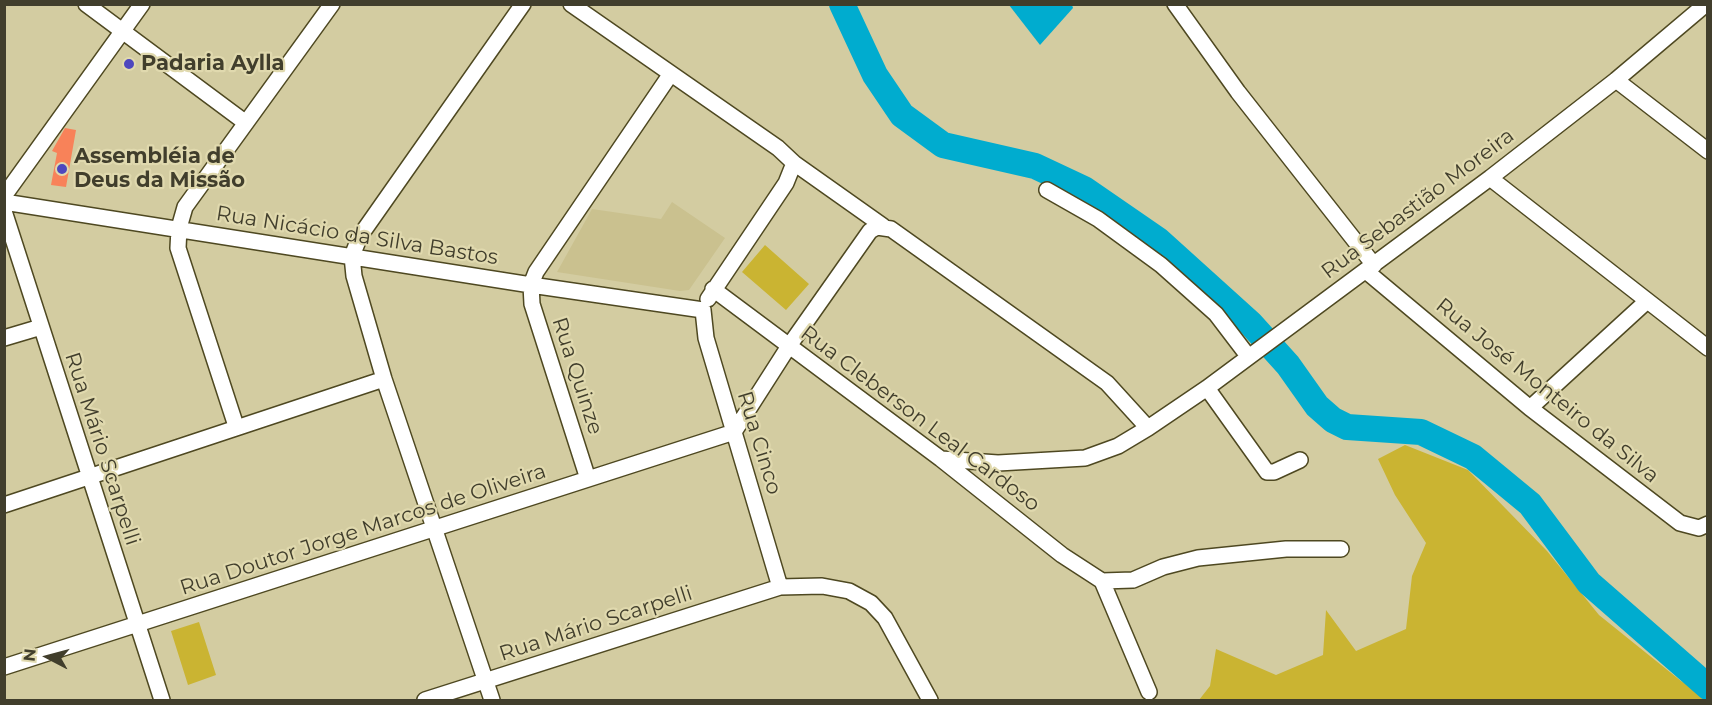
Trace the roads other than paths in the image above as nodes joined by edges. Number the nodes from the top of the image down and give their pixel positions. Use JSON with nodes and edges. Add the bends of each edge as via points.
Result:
{"nodes":[{"id":1,"x":86,"y":4,"type":"edge"},
{"id":2,"x":142,"y":4,"type":"edge"},
{"id":3,"x":332,"y":4,"type":"edge"},
{"id":4,"x":524,"y":4,"type":"edge"},
{"id":5,"x":572,"y":4,"type":"edge"},
{"id":6,"x":1175,"y":4,"type":"edge"},
{"id":7,"x":1706,"y":4,"type":"edge"},
{"id":8,"x":124,"y":30,"type":"junction"},
{"id":9,"x":670,"y":75,"type":"junction"},
{"id":10,"x":1616,"y":80,"type":"junction"},
{"id":11,"x":246,"y":123,"type":"junction"},
{"id":12,"x":1707,"y":151,"type":"edge"},
{"id":13,"x":794,"y":163,"type":"junction"},
{"id":14,"x":1490,"y":178,"type":"junction"},
{"id":15,"x":1047,"y":190,"type":"dead end"},
{"id":16,"x":4,"y":196,"type":"edge"},
{"id":17,"x":4,"y":202,"type":"edge"},
{"id":18,"x":4,"y":211,"type":"edge"},
{"id":19,"x":179,"y":228,"type":"junction"},
{"id":20,"x":877,"y":229,"type":"junction"},
{"id":21,"x":352,"y":256,"type":"junction"},
{"id":22,"x":1370,"y":268,"type":"junction"},
{"id":23,"x":531,"y":285,"type":"junction"},
{"id":24,"x":712,"y":289,"type":"junction"},
{"id":25,"x":1647,"y":301,"type":"junction"},
{"id":26,"x":703,"y":310,"type":"junction"},
{"id":27,"x":41,"y":327,"type":"junction"},
{"id":28,"x":4,"y":338,"type":"edge"},
{"id":29,"x":789,"y":346,"type":"junction"},
{"id":30,"x":1707,"y":348,"type":"edge"},
{"id":31,"x":1248,"y":356,"type":"junction"},
{"id":32,"x":384,"y":379,"type":"junction"},
{"id":33,"x":1207,"y":388,"type":"junction"},
{"id":34,"x":1530,"y":408,"type":"junction"},
{"id":35,"x":236,"y":426,"type":"junction"},
{"id":36,"x":1148,"y":428,"type":"junction"},
{"id":37,"x":734,"y":432,"type":"junction"},
{"id":38,"x":941,"y":459,"type":"junction"},
{"id":39,"x":1300,"y":460,"type":"dead end"},
{"id":40,"x":90,"y":476,"type":"junction"},
{"id":41,"x":588,"y":479,"type":"junction"},
{"id":42,"x":4,"y":505,"type":"edge"},
{"id":43,"x":1707,"y":524,"type":"edge"},
{"id":44,"x":436,"y":529,"type":"junction"},
{"id":45,"x":1341,"y":549,"type":"dead end"},
{"id":46,"x":1102,"y":581,"type":"junction"},
{"id":47,"x":780,"y":587,"type":"junction"},
{"id":48,"x":137,"y":625,"type":"junction"},
{"id":49,"x":4,"y":667,"type":"edge"},
{"id":50,"x":486,"y":681,"type":"junction"},
{"id":51,"x":1149,"y":692,"type":"dead end"},
{"id":52,"x":162,"y":700,"type":"edge"},
{"id":53,"x":425,"y":700,"type":"edge"},
{"id":54,"x":492,"y":700,"type":"edge"},
{"id":55,"x":930,"y":700,"type":"edge"}],
"edges":[{"from":1,"to":8,"type":"street"},
{"from":2,"to":8,"type":"street"},
{"from":3,"to":11,"type":"street"},
{"from":4,"to":21,"type":"street","via":[[360,236]]},
{"from":5,"to":9,"type":"street"},
{"from":6,"to":22,"type":"street","name":"Rua José Monteiro da Silva"},
{"from":7,"to":10,"type":"street","name":"Rua Sebastião Moreira"},
{"from":8,"to":11,"type":"street"},
{"from":8,"to":16,"type":"street"},
{"from":9,"to":13,"type":"street"},
{"from":9,"to":23,"type":"street","via":[[536,272]]},
{"from":10,"to":12,"type":"street"},
{"from":10,"to":14,"type":"street","name":"Rua Sebastião Moreira"},
{"from":11,"to":19,"type":"street","via":[[185,207]]},
{"from":13,"to":20,"type":"street"},
{"from":13,"to":24,"type":"street","via":[[786,183]]},
{"from":14,"to":22,"type":"street","name":"Rua Sebastião Moreira"},
{"from":14,"to":25,"type":"street"},
{"from":15,"to":31,"type":"street","via":[[1098,219],[1161,264],[1216,314]]},
{"from":17,"to":19,"type":"street","name":"Rua Nicácio da Silva Bastos"},
{"from":18,"to":27,"type":"street","name":"Rua Mário Scarpelli"},
{"from":19,"to":21,"type":"street","name":"Rua Nicácio da Silva Bastos"},
{"from":19,"to":35,"type":"street","via":[[178,248]]},
{"from":20,"to":29,"type":"street"},
{"from":20,"to":36,"type":"street","via":[[891,229],[1107,383]]},
{"from":21,"to":23,"type":"street","name":"Rua Nicácio da Silva Bastos"},
{"from":21,"to":32,"type":"street","via":[[354,276]]},
{"from":22,"to":31,"type":"street","name":"Rua Sebastião Moreira"},
{"from":22,"to":34,"type":"street","name":"Rua José Monteiro da Silva"},
{"from":23,"to":26,"type":"street","name":"Rua Nicácio da Silva Bastos"},
{"from":23,"to":41,"type":"street","name":"Rua Quinze","via":[[532,304]]},
{"from":24,"to":26,"type":"street"},
{"from":24,"to":29,"type":"street","name":"Rua Cleberson Leal Cardoso"},
{"from":25,"to":30,"type":"street"},
{"from":25,"to":34,"type":"street"},
{"from":26,"to":37,"type":"street","name":"Rua Cinco","via":[[706,338]]},
{"from":27,"to":28,"type":"street"},
{"from":27,"to":40,"type":"street","name":"Rua Mário Scarpelli"},
{"from":29,"to":37,"type":"street"},
{"from":29,"to":38,"type":"street","name":"Rua Cleberson Leal Cardoso"},
{"from":31,"to":33,"type":"street","name":"Rua Sebastião Moreira"},
{"from":32,"to":35,"type":"street"},
{"from":32,"to":44,"type":"street"},
{"from":33,"to":36,"type":"street","name":"Rua Sebastião Moreira"},
{"from":33,"to":39,"type":"street","via":[[1268,472]]},
{"from":34,"to":43,"type":"street","name":"Rua José Monteiro da Silva","via":[[1680,523],[1699,528]]},
{"from":35,"to":40,"type":"street"},
{"from":36,"to":38,"type":"street","name":"Rua Sebastião Moreira","via":[[1118,446],[1085,458],[998,464]]},
{"from":37,"to":41,"type":"street","name":"Rua Doutor Jorge Marcos de Oliveira"},
{"from":37,"to":47,"type":"street","name":"Rua Cinco"},
{"from":38,"to":46,"type":"street","name":"Rua Cleberson Leal Cardoso","via":[[1062,555]]},
{"from":40,"to":42,"type":"street"},
{"from":40,"to":48,"type":"street","name":"Rua Mário Scarpelli"},
{"from":41,"to":44,"type":"street","name":"Rua Doutor Jorge Marcos de Oliveira"},
{"from":44,"to":48,"type":"street","name":"Rua Doutor Jorge Marcos de Oliveira"},
{"from":44,"to":50,"type":"street"},
{"from":45,"to":46,"type":"street","via":[[1286,549],[1198,558],[1133,579]]},
{"from":46,"to":51,"type":"street"},
{"from":47,"to":50,"type":"street","name":"Rua Mário Scarpelli"},
{"from":47,"to":55,"type":"street","name":"Rua Mário Scarpelli","via":[[822,586],[849,591],[871,603],[885,618]]},
{"from":48,"to":49,"type":"street","name":"Rua Doutor Jorge Marcos de Oliveira"},
{"from":48,"to":52,"type":"street","name":"Rua Mário Scarpelli"},
{"from":50,"to":53,"type":"street","name":"Rua Mário Scarpelli"},
{"from":50,"to":54,"type":"street"}]}
